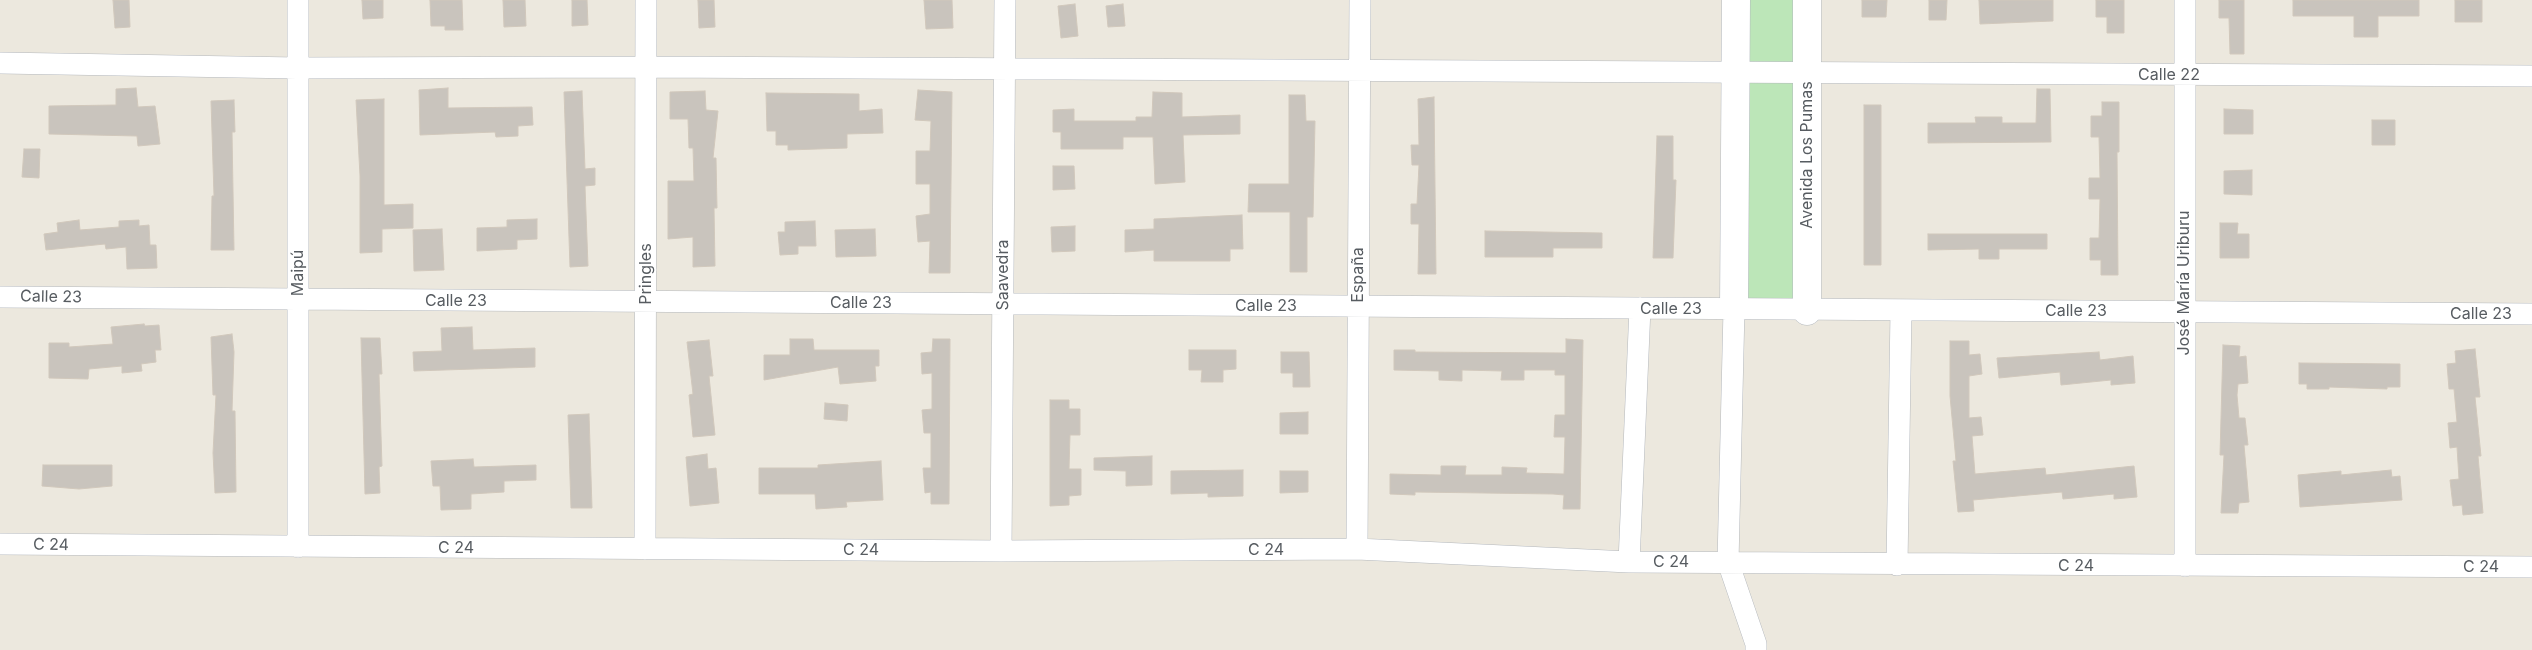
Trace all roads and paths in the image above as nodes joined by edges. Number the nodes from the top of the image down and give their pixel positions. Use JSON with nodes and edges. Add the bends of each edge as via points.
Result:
{"nodes":[{"id":1,"x":298,"y":0,"type":"edge"},
{"id":2,"x":646,"y":0,"type":"edge"},
{"id":3,"x":1005,"y":0,"type":"edge"},
{"id":4,"x":1360,"y":0,"type":"edge"},
{"id":5,"x":1736,"y":0,"type":"edge"},
{"id":6,"x":1807,"y":0,"type":"edge"},
{"id":7,"x":2185,"y":0,"type":"edge"},
{"id":8,"x":0,"y":63,"type":"edge"},
{"id":9,"x":646,"y":67,"type":"junction"},
{"id":10,"x":297,"y":68,"type":"junction"},
{"id":11,"x":1004,"y":69,"type":"junction"},
{"id":12,"x":1360,"y":71,"type":"junction"},
{"id":13,"x":1735,"y":73,"type":"junction"},
{"id":14,"x":1807,"y":73,"type":"junction"},
{"id":15,"x":2185,"y":75,"type":"junction"},
{"id":16,"x":2532,"y":76,"type":"edge"},
{"id":17,"x":0,"y":297,"type":"edge"},
{"id":18,"x":298,"y":300,"type":"junction"},
{"id":19,"x":646,"y":302,"type":"junction"},
{"id":20,"x":1002,"y":304,"type":"junction"},
{"id":21,"x":1358,"y":306,"type":"junction"},
{"id":22,"x":1640,"y":308,"type":"junction"},
{"id":23,"x":1734,"y":309,"type":"junction"},
{"id":24,"x":1807,"y":311,"type":"junction"},
{"id":25,"x":1901,"y":311,"type":"junction"},
{"id":26,"x":2183,"y":312,"type":"junction"},
{"id":27,"x":2532,"y":314,"type":"edge"},
{"id":28,"x":0,"y":544,"type":"edge"},
{"id":29,"x":298,"y":547,"type":"junction"},
{"id":30,"x":645,"y":549,"type":"junction"},
{"id":31,"x":1357,"y":549,"type":"junction"},
{"id":32,"x":1001,"y":551,"type":"junction"},
{"id":33,"x":1629,"y":562,"type":"junction"},
{"id":34,"x":1728,"y":562,"type":"junction"},
{"id":35,"x":1897,"y":565,"type":"junction"},
{"id":36,"x":2185,"y":566,"type":"junction"},
{"id":37,"x":2532,"y":567,"type":"edge"},
{"id":38,"x":1756,"y":650,"type":"edge"}],
"edges":[{"from":1,"to":10,"type":"street","name":"Maipú"},
{"from":2,"to":9,"type":"street","name":"Pringles"},
{"from":3,"to":11,"type":"street","name":"Saavedra"},
{"from":4,"to":12,"type":"street","name":"España"},
{"from":5,"to":13,"type":"main road"},
{"from":6,"to":14,"type":"main road","name":"Avenida Los Pumas"},
{"from":7,"to":15,"type":"street","name":"José María Uriburu"},
{"from":8,"to":10,"type":"street","name":"Calle 22"},
{"from":9,"to":10,"type":"street","name":"Calle 22"},
{"from":9,"to":11,"type":"street","name":"Calle 22"},
{"from":9,"to":19,"type":"street","name":"Pringles"},
{"from":10,"to":18,"type":"street","name":"Maipú"},
{"from":11,"to":12,"type":"street","name":"Calle 22"},
{"from":11,"to":20,"type":"street","name":"Saavedra"},
{"from":12,"to":13,"type":"street","name":"Calle 22"},
{"from":12,"to":21,"type":"street","name":"España"},
{"from":13,"to":14,"type":"street","name":"Calle 22"},
{"from":13,"to":23,"type":"main road"},
{"from":14,"to":15,"type":"street","name":"Calle 22"},
{"from":14,"to":24,"type":"main road","name":"Avenida Los Pumas"},
{"from":15,"to":16,"type":"street","name":"Calle 22"},
{"from":15,"to":26,"type":"street","name":"José María Uriburu"},
{"from":17,"to":18,"type":"street","name":"Calle 23"},
{"from":18,"to":19,"type":"street","name":"Calle 23"},
{"from":18,"to":29,"type":"street","name":"Maipú"},
{"from":19,"to":20,"type":"street","name":"Calle 23"},
{"from":19,"to":30,"type":"street","name":"Pringles"},
{"from":20,"to":21,"type":"street","name":"Calle 23"},
{"from":20,"to":32,"type":"street","name":"Saavedra"},
{"from":21,"to":22,"type":"street","name":"Calle 23"},
{"from":21,"to":31,"type":"street","name":"España"},
{"from":22,"to":23,"type":"street","name":"Calle 23"},
{"from":22,"to":33,"type":"street"},
{"from":23,"to":24,"type":"street","name":"Calle 23"},
{"from":23,"to":34,"type":"street"},
{"from":24,"to":25,"type":"street","name":"Calle 23"},
{"from":25,"to":26,"type":"street","name":"Calle 23"},
{"from":25,"to":35,"type":"street"},
{"from":26,"to":27,"type":"street","name":"Calle 23"},
{"from":26,"to":36,"type":"street","name":"José María Uriburu"},
{"from":28,"to":29,"type":"street","name":"C 24"},
{"from":29,"to":30,"type":"street","name":"C 24"},
{"from":30,"to":32,"type":"street","name":"C 24"},
{"from":31,"to":32,"type":"street","name":"C 24"},
{"from":31,"to":33,"type":"street","name":"C 24"},
{"from":33,"to":34,"type":"street","name":"C 24"},
{"from":34,"to":35,"type":"street","name":"C 24"},
{"from":34,"to":38,"type":"street"},
{"from":35,"to":36,"type":"street","name":"C 24"},
{"from":36,"to":37,"type":"street","name":"C 24"}]}
